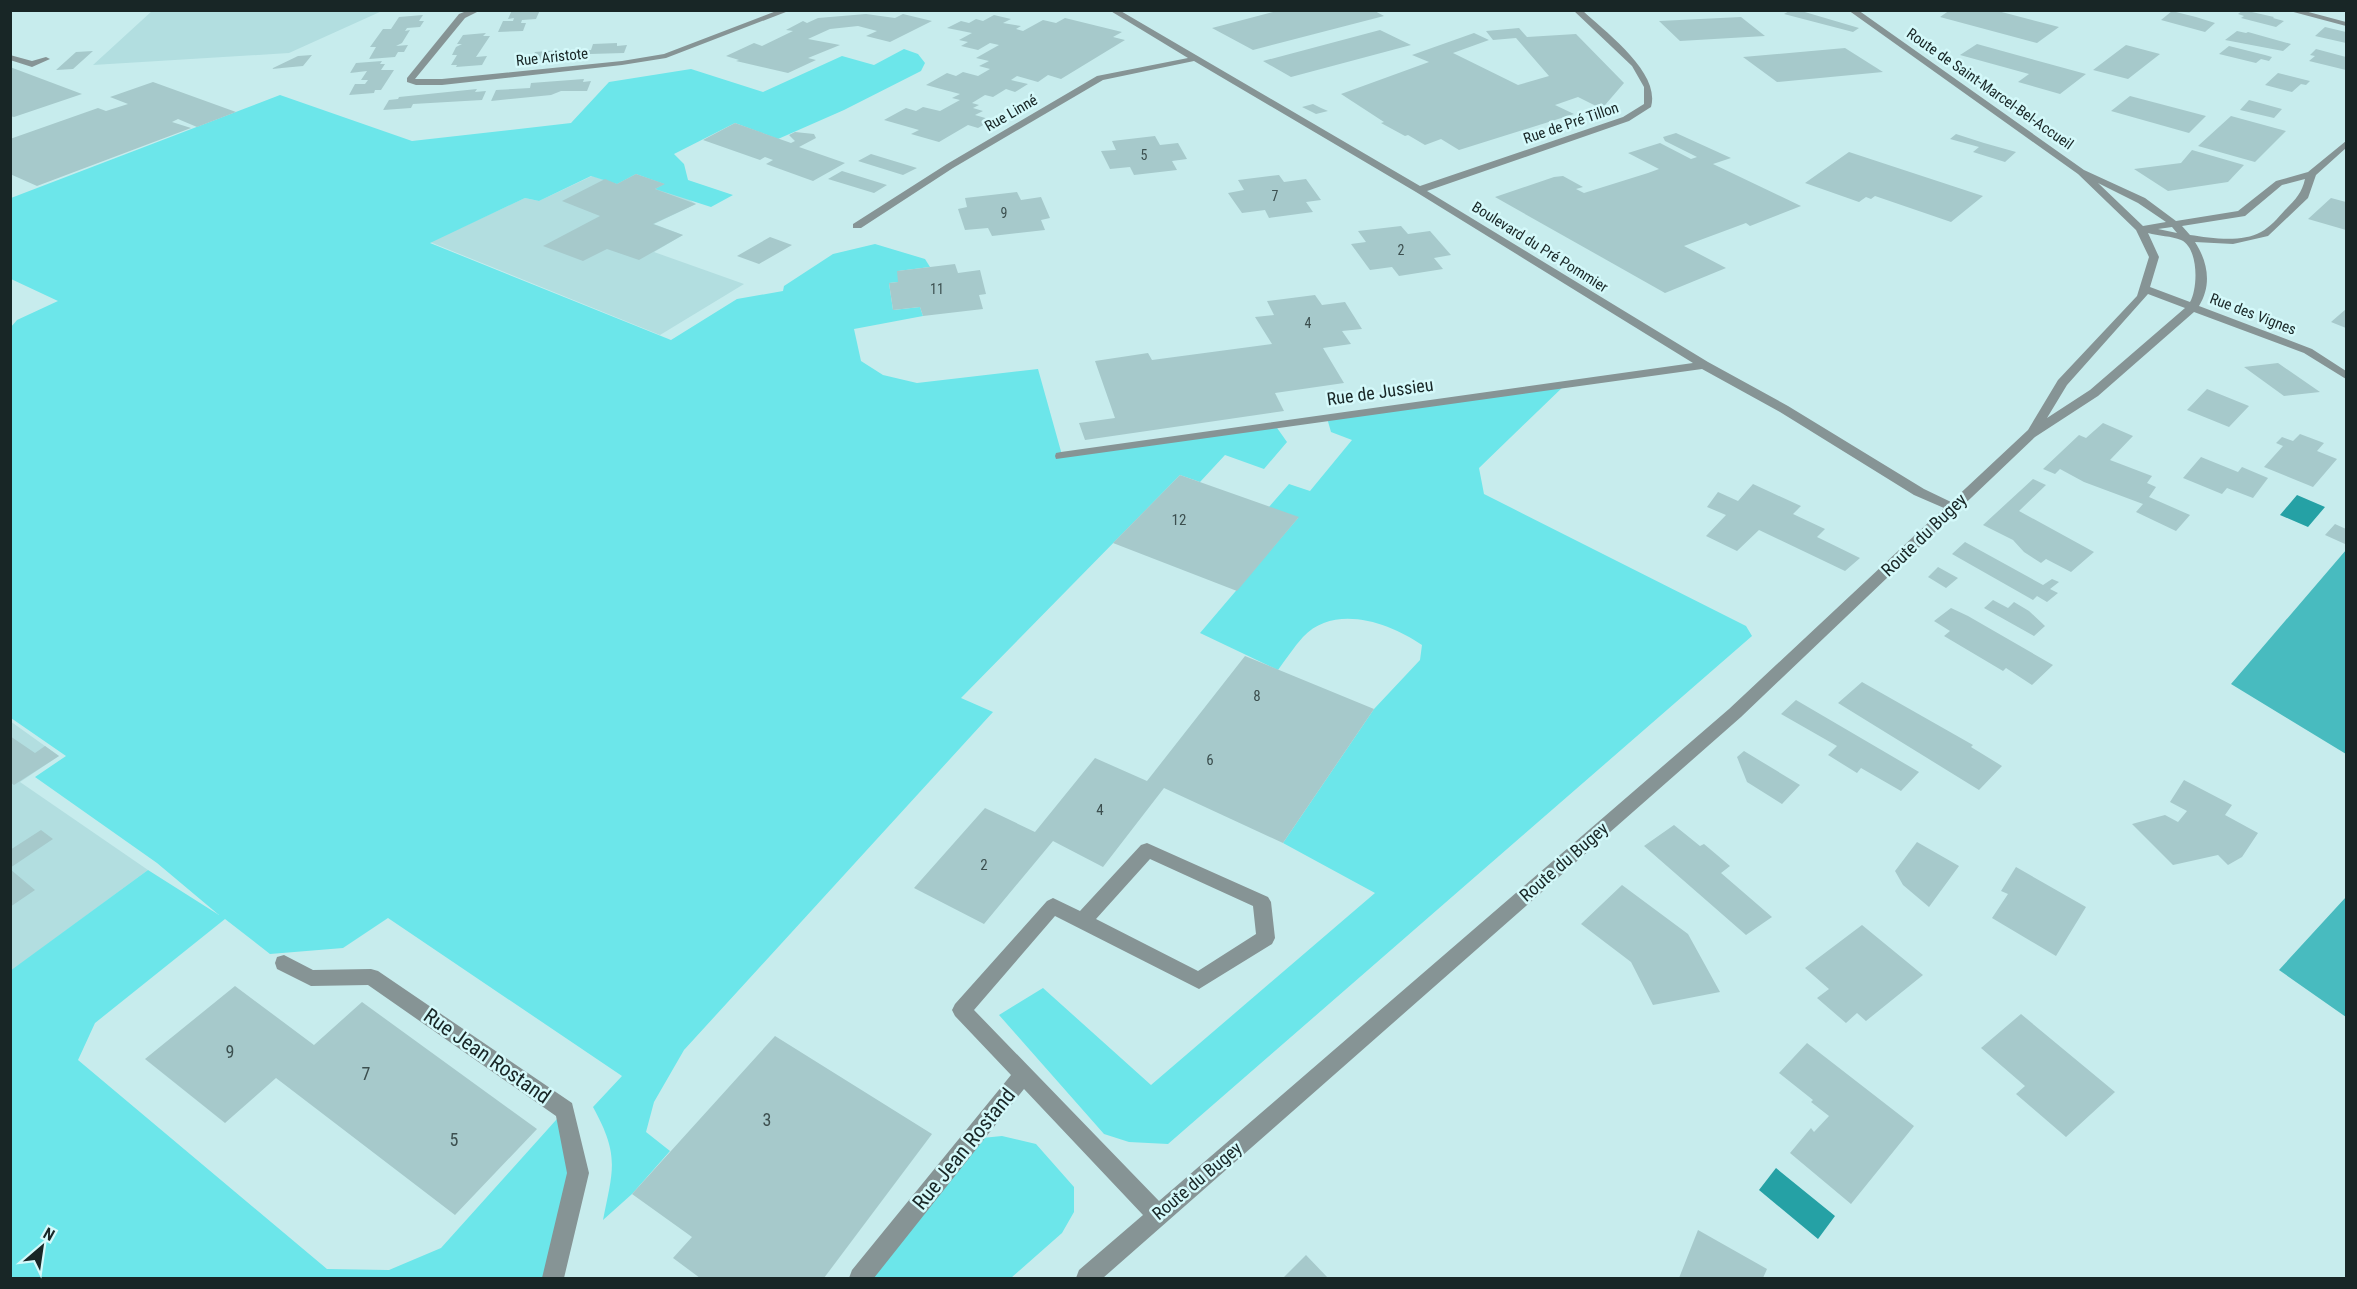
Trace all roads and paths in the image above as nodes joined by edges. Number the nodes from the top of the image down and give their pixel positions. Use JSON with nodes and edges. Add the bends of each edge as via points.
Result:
{"nodes":[{"id":1,"x":477,"y":10,"type":"edge"},
{"id":2,"x":788,"y":10,"type":"edge"},
{"id":3,"x":1113,"y":10,"type":"edge"},
{"id":4,"x":1577,"y":10,"type":"edge"},
{"id":5,"x":1852,"y":10,"type":"edge"},
{"id":6,"x":2290,"y":10,"type":"edge"},
{"id":7,"x":2346,"y":24,"type":"edge"},
{"id":8,"x":10,"y":57,"type":"edge"},
{"id":9,"x":46,"y":59,"type":"dead end"},
{"id":10,"x":1194,"y":59,"type":"junction"},
{"id":11,"x":2346,"y":144,"type":"edge"},
{"id":12,"x":2081,"y":172,"type":"junction"},
{"id":13,"x":2311,"y":174,"type":"junction"},
{"id":14,"x":1419,"y":190,"type":"junction"},
{"id":15,"x":2175,"y":223,"type":"junction"},
{"id":16,"x":857,"y":226,"type":"dead end"},
{"id":17,"x":2141,"y":229,"type":"junction"},
{"id":18,"x":2188,"y":240,"type":"junction"},
{"id":19,"x":2145,"y":289,"type":"junction"},
{"id":20,"x":2193,"y":307,"type":"junction"},
{"id":21,"x":1704,"y":365,"type":"junction"},
{"id":22,"x":2346,"y":376,"type":"edge"},
{"id":23,"x":2031,"y":434,"type":"junction"},
{"id":24,"x":1062,"y":456,"type":"dead end"},
{"id":25,"x":1952,"y":507,"type":"junction"},
{"id":26,"x":1083,"y":921,"type":"junction"},
{"id":27,"x":284,"y":963,"type":"dead end"},
{"id":28,"x":1023,"y":1075,"type":"junction"},
{"id":29,"x":1157,"y":1215,"type":"junction"},
{"id":30,"x":553,"y":1278,"type":"edge"},
{"id":31,"x":860,"y":1278,"type":"edge"},
{"id":32,"x":1087,"y":1278,"type":"edge"}],
"edges":[{"from":1,"to":2,"type":"street","name":"Rue Aristote","via":[[462,16],[410,80],[442,82],[666,56]]},
{"from":3,"to":10,"type":"street","name":"Boulevard du Pré Pommier"},
{"from":4,"to":14,"type":"street","name":"Rue de Pré Tillon","via":[[1635,65],[1648,87],[1648,105],[1626,119]]},
{"from":5,"to":12,"type":"street","name":"Route de Saint-Marcel-Bel-Accueil"},
{"from":6,"to":7,"type":"street"},
{"from":8,"to":9,"type":"street","via":[[32,64]]},
{"from":10,"to":14,"type":"street","name":"Boulevard du Pré Pommier"},
{"from":10,"to":16,"type":"street","name":"Rue Linné","via":[[1100,78]]},
{"from":11,"to":13,"type":"street"},
{"from":12,"to":15,"type":"street","name":"Route de Saint-Marcel-Bel-Accueil","via":[[2125,191]]},
{"from":12,"to":17,"type":"street","name":"Route de Saint-Marcel-Bel-Accueil"},
{"from":13,"to":15,"type":"street","via":[[2279,183],[2241,214]]},
{"from":13,"to":18,"type":"street","via":[[2308,192],[2262,236]]},
{"from":14,"to":21,"type":"street","name":"Boulevard du Pré Pommier"},
{"from":15,"to":17,"type":"street"},
{"from":15,"to":18,"type":"street"},
{"from":17,"to":18,"type":"street"},
{"from":17,"to":19,"type":"street","name":"Route du Bugey","via":[[2154,257]]},
{"from":18,"to":20,"type":"street","via":[[2202,265],[2202,288]]},
{"from":19,"to":20,"type":"street","name":"Rue des Vignes"},
{"from":19,"to":23,"type":"street","name":"Route du Bugey","via":[[2142,297],[2062,382]]},
{"from":20,"to":22,"type":"street","name":"Rue des Vignes","via":[[2308,351]]},
{"from":20,"to":23,"type":"street","name":"Route du Bugey","via":[[2094,393]]},
{"from":21,"to":24,"type":"street","name":"Rue de Jussieu"},
{"from":21,"to":25,"type":"street","name":"Boulevard du Pré Pommier","via":[[1919,492]]},
{"from":23,"to":25,"type":"street","name":"Route du Bugey"},
{"from":25,"to":29,"type":"street","name":"Route du Bugey","via":[[1735,713]]},
{"from":26,"to":26,"type":"street","name":"Rue Jean Rostand","via":[[1199,981],[1266,938],[1262,902],[1147,850]]},
{"from":26,"to":28,"type":"street","name":"Rue Jean Rostand","via":[[1053,906],[962,1010]]},
{"from":27,"to":30,"type":"street","name":"Rue Jean Rostand","via":[[311,978],[371,977],[565,1110],[578,1173]]},
{"from":28,"to":29,"type":"street","name":"Rue Jean Rostand"},
{"from":28,"to":31,"type":"street","name":"Rue Jean Rostand"},
{"from":29,"to":32,"type":"street","name":"Route du Bugey"}]}
